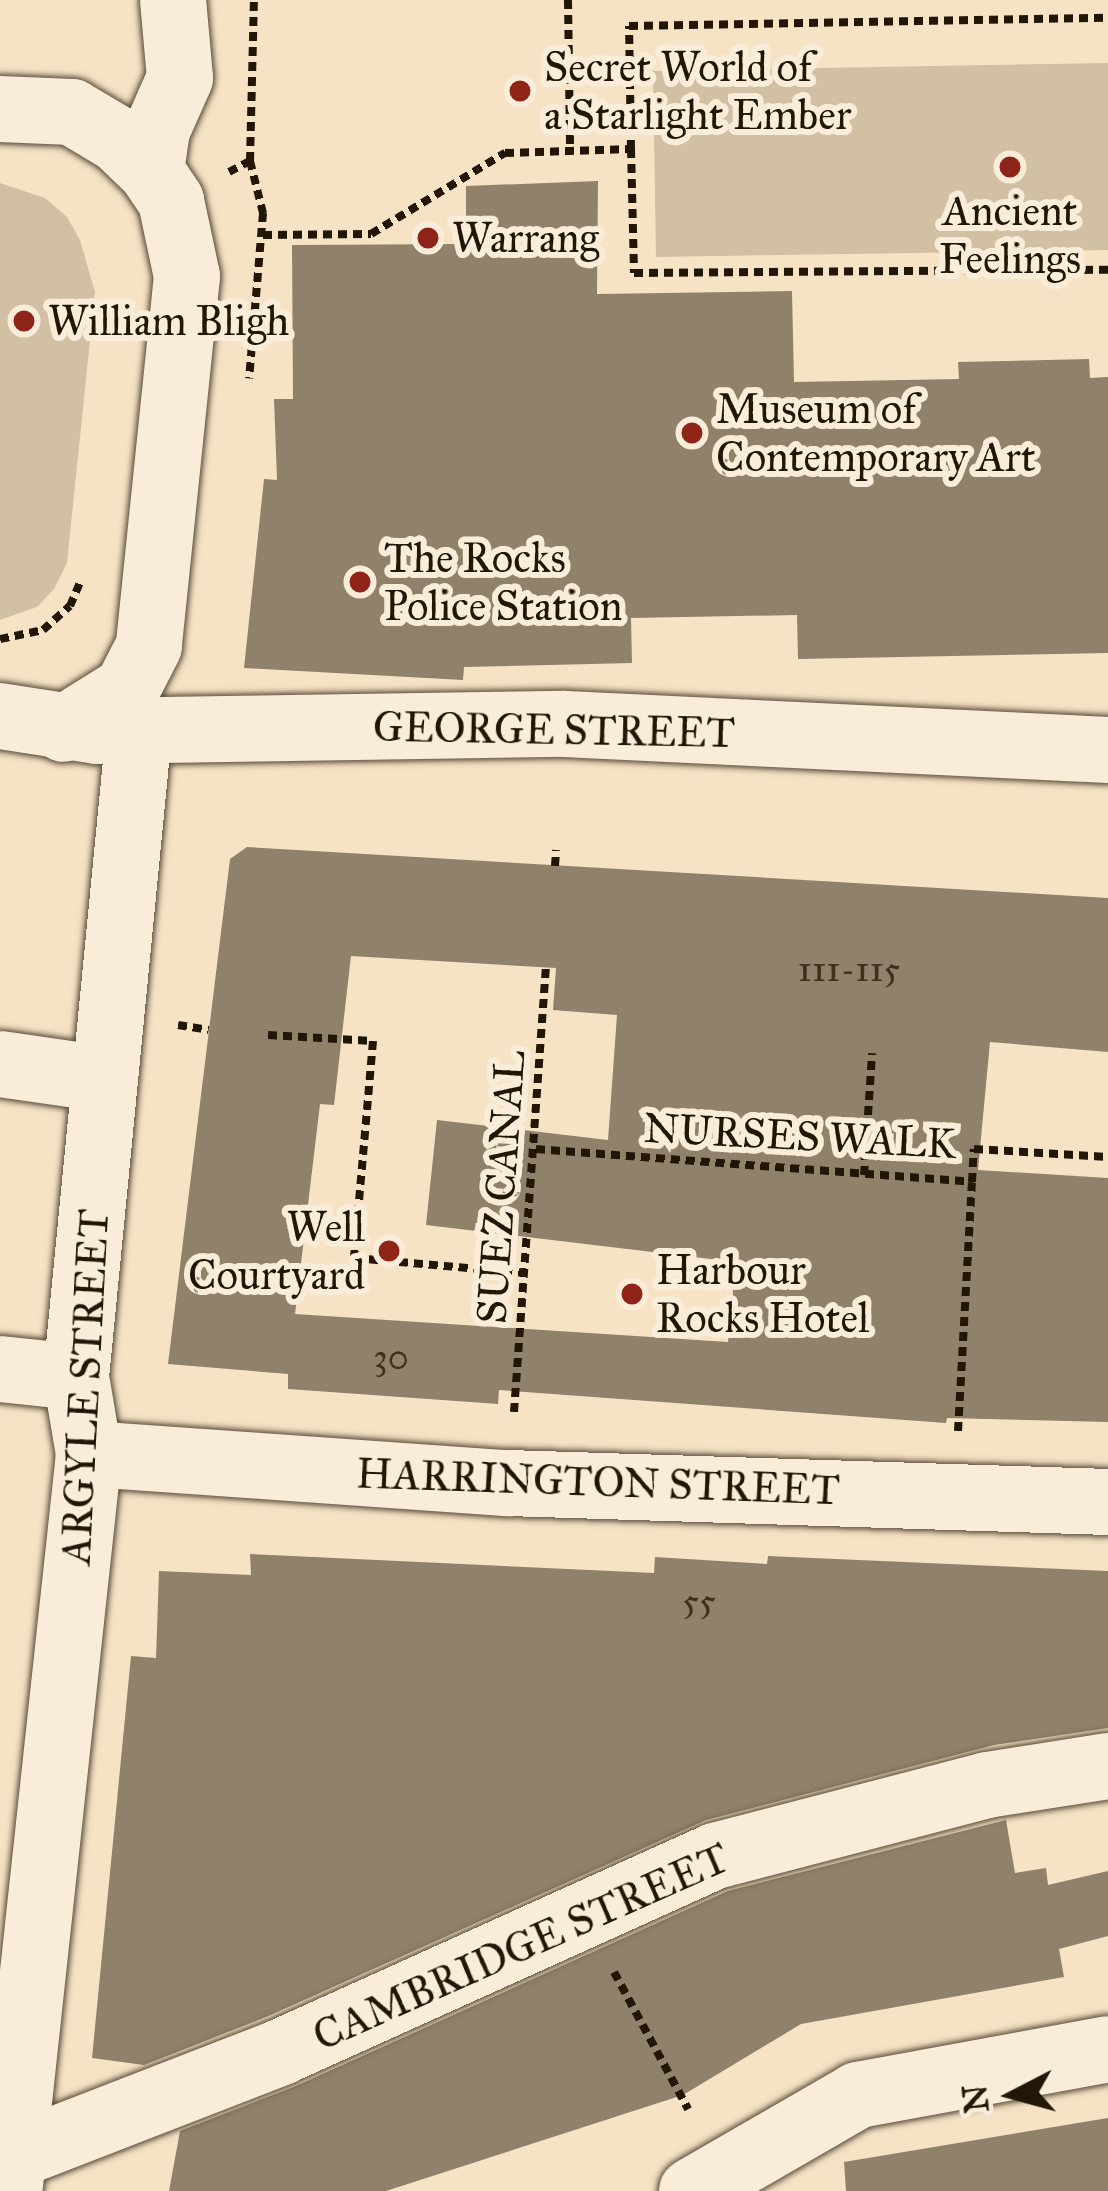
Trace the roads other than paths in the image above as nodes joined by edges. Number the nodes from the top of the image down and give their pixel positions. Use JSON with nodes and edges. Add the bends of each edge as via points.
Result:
{"nodes":[{"id":1,"x":173,"y":0,"type":"edge"},
{"id":2,"x":0,"y":109,"type":"edge"},
{"id":3,"x":151,"y":171,"type":"junction"},
{"id":4,"x":0,"y":716,"type":"edge"},
{"id":5,"x":63,"y":729,"type":"junction"},
{"id":6,"x":139,"y":731,"type":"junction"},
{"id":7,"x":1108,"y":750,"type":"edge"},
{"id":8,"x":0,"y":1064,"type":"edge"},
{"id":9,"x":104,"y":1079,"type":"junction"},
{"id":10,"x":0,"y":1369,"type":"edge"},
{"id":11,"x":76,"y":1377,"type":"junction"},
{"id":12,"x":89,"y":1454,"type":"junction"},
{"id":13,"x":1108,"y":1502,"type":"edge"},
{"id":14,"x":1108,"y":1766,"type":"edge"},
{"id":15,"x":1108,"y":2048,"type":"edge"},
{"id":16,"x":13,"y":2170,"type":"joint"},
{"id":17,"x":692,"y":2191,"type":"edge"}],
"edges":[{"from":1,"to":3,"type":"street","via":[[180,78],[157,130]]},
{"from":2,"to":3,"type":"street","via":[[72,112]]},
{"from":3,"to":5,"type":"street","via":[[170,201],[187,276],[149,646],[127,689]]},
{"from":4,"to":5,"type":"street","name":"GEORGE STREET"},
{"from":5,"to":6,"type":"street","name":"GEORGE STREET"},
{"from":6,"to":7,"type":"street","name":"GEORGE STREET","via":[[565,724]]},
{"from":6,"to":9,"type":"street","name":"ARGYLE STREET"},
{"from":8,"to":9,"type":"street"},
{"from":9,"to":11,"type":"street","name":"ARGYLE STREET"},
{"from":10,"to":11,"type":"street"},
{"from":11,"to":12,"type":"street","name":"ARGYLE STREET"},
{"from":12,"to":13,"type":"street","name":"HARRINGTON STREET","via":[[508,1483]]},
{"from":12,"to":16,"type":"street","name":"ARGYLE STREET"},
{"from":14,"to":16,"type":"street","name":"CAMBRIDGE STREET","via":[[986,1785],[716,1856]]},
{"from":15,"to":17,"type":"street","via":[[858,2096]]}]}
